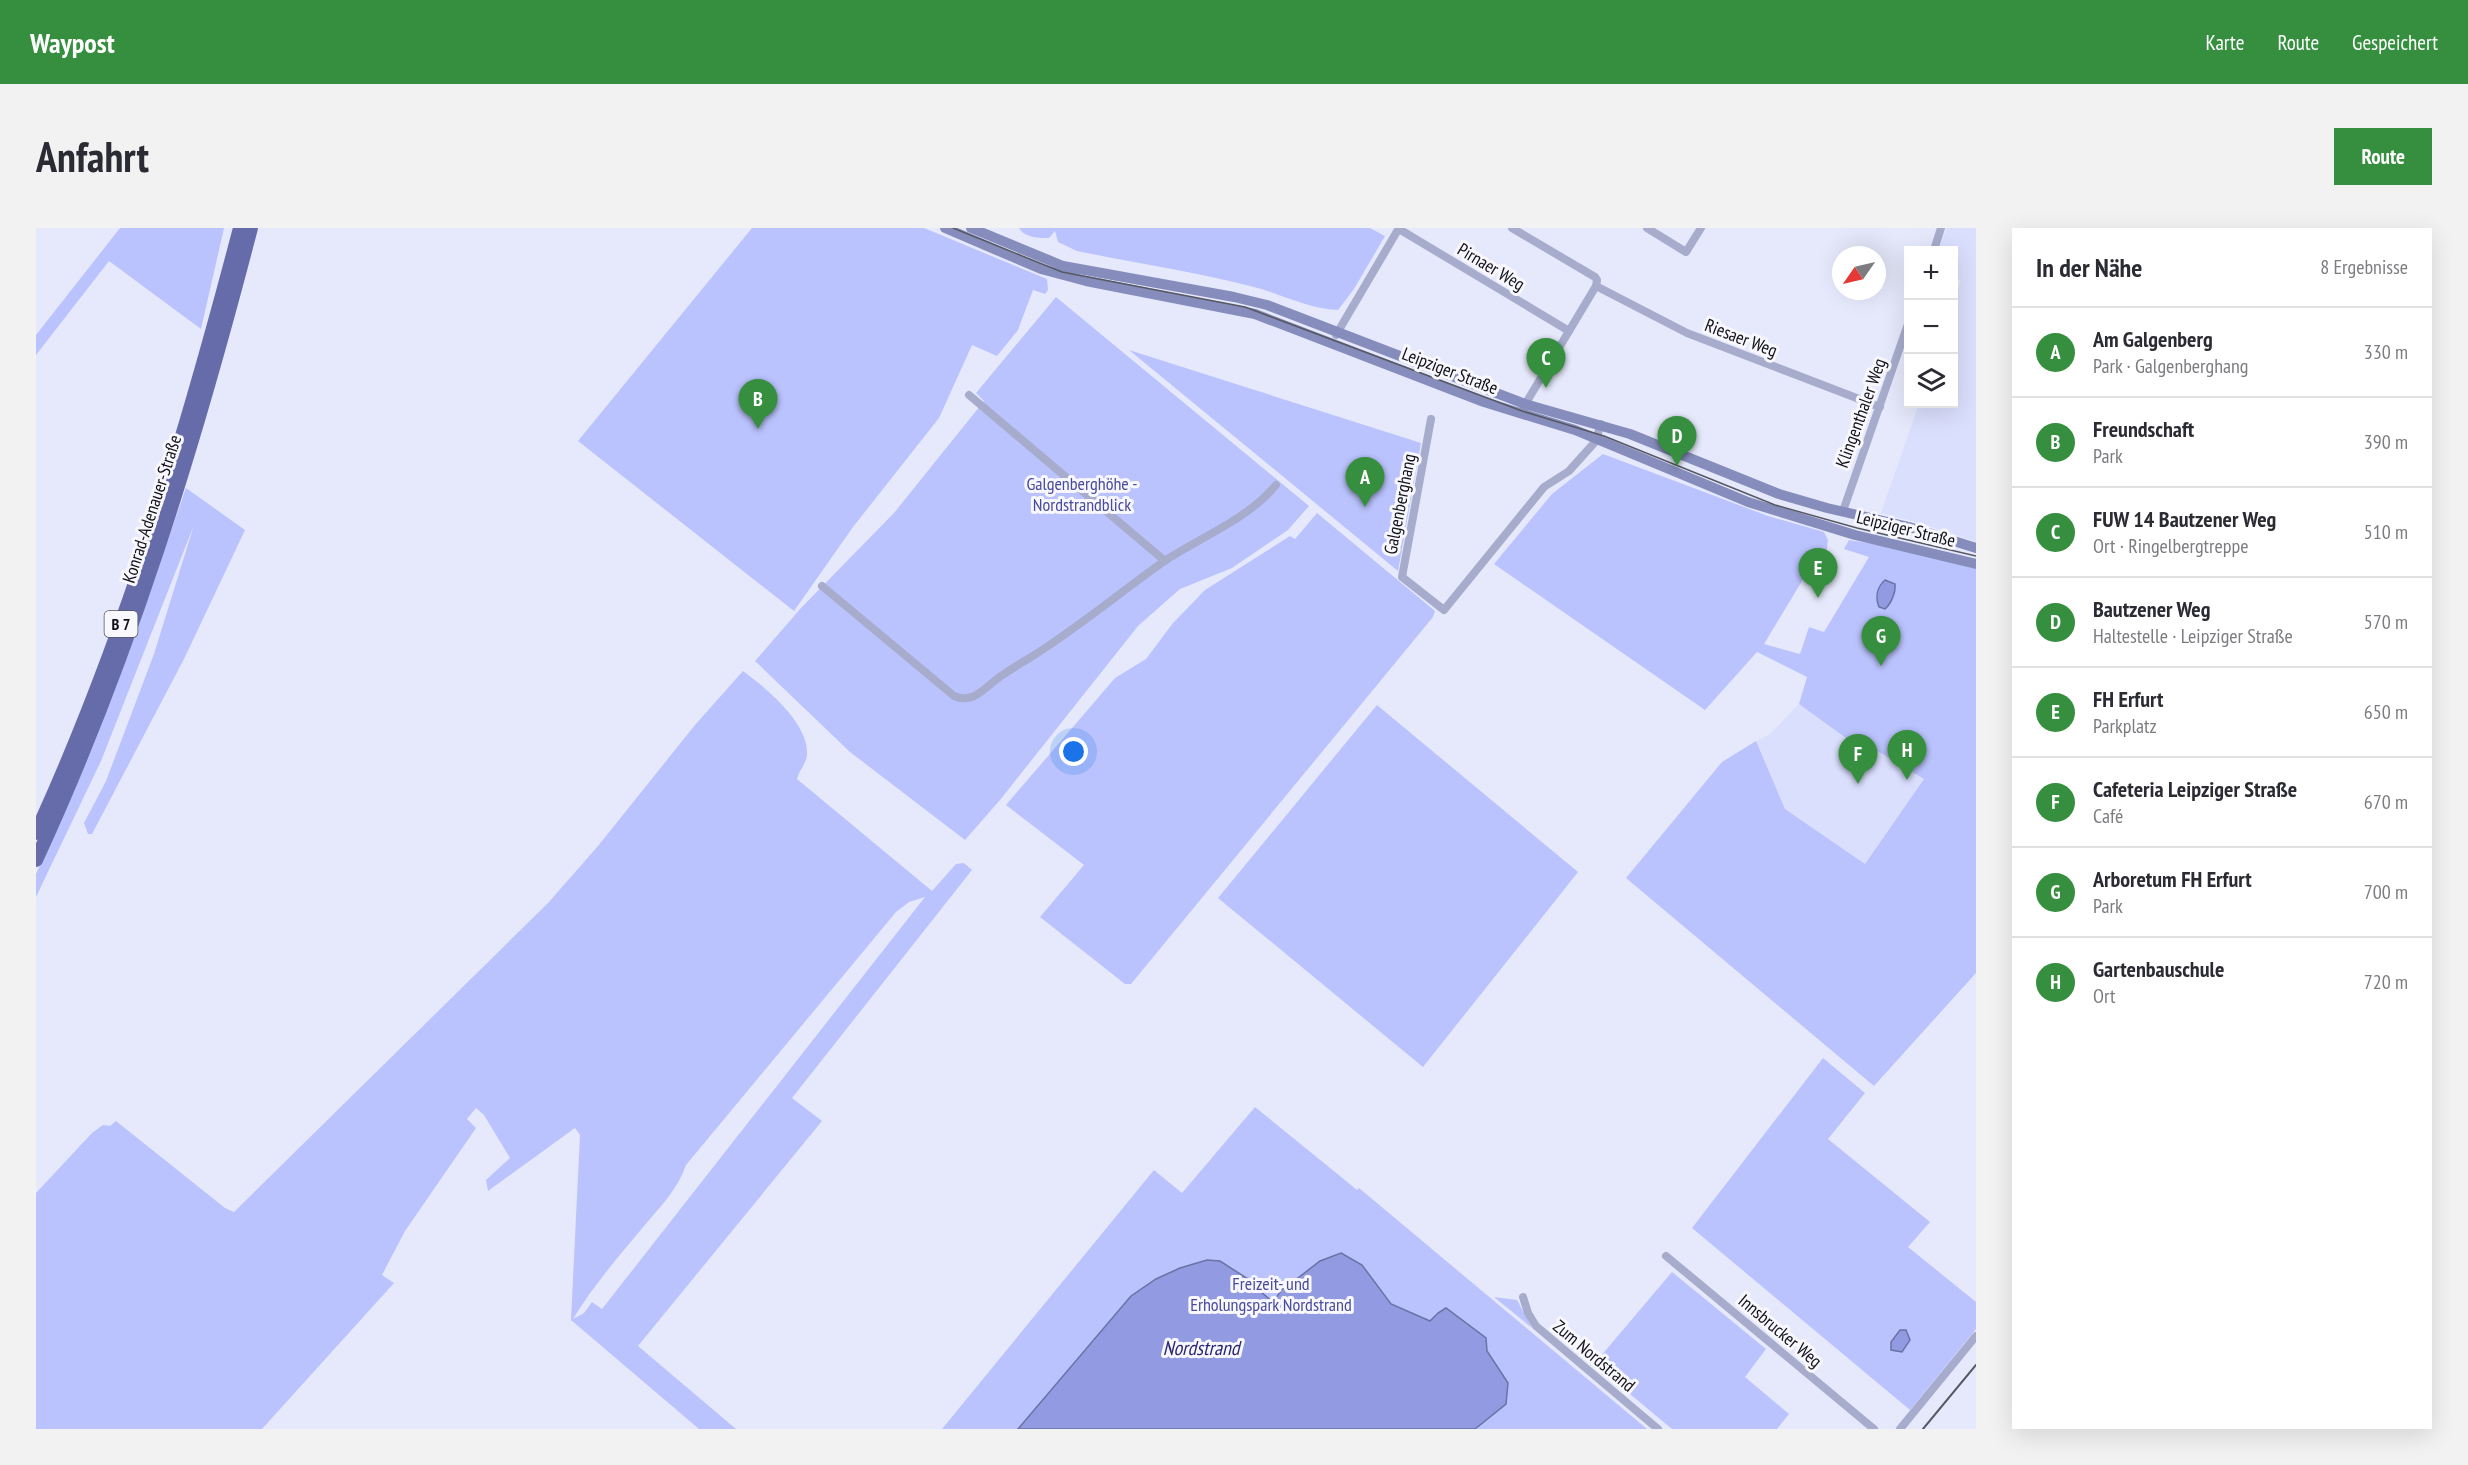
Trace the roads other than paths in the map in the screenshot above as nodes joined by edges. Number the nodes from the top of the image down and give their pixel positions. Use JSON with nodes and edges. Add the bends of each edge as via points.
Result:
{"nodes":[{"id":1,"x":240,"y":228,"type":"edge"},
{"id":2,"x":251,"y":228,"type":"edge"},
{"id":3,"x":945,"y":228,"type":"edge"},
{"id":4,"x":971,"y":228,"type":"edge"},
{"id":5,"x":1399,"y":228,"type":"edge"},
{"id":6,"x":1512,"y":228,"type":"edge"},
{"id":7,"x":1647,"y":228,"type":"edge"},
{"id":8,"x":1701,"y":228,"type":"edge"},
{"id":9,"x":1941,"y":228,"type":"edge"},
{"id":10,"x":1935,"y":246,"type":"edge"},
{"id":11,"x":1596,"y":283,"type":"junction"},
{"id":12,"x":1569,"y":331,"type":"junction"},
{"id":13,"x":1904,"y":336,"type":"edge"},
{"id":14,"x":1334,"y":338,"type":"junction"},
{"id":15,"x":969,"y":395,"type":"dead end"},
{"id":16,"x":1526,"y":404,"type":"junction"},
{"id":17,"x":1880,"y":407,"type":"junction"},
{"id":18,"x":1520,"y":415,"type":"junction"},
{"id":19,"x":1431,"y":419,"type":"dead end"},
{"id":20,"x":1601,"y":424,"type":"junction"},
{"id":21,"x":1596,"y":438,"type":"junction"},
{"id":22,"x":1276,"y":485,"type":"dead end"},
{"id":23,"x":1843,"y":511,"type":"junction"},
{"id":24,"x":1839,"y":529,"type":"junction"},
{"id":25,"x":1976,"y":548,"type":"edge"},
{"id":26,"x":1166,"y":561,"type":"junction"},
{"id":27,"x":1976,"y":564,"type":"edge"},
{"id":28,"x":822,"y":586,"type":"dead end"},
{"id":29,"x":36,"y":833,"type":"edge"},
{"id":30,"x":36,"y":860,"type":"edge"},
{"id":31,"x":1666,"y":1256,"type":"dead end"},
{"id":32,"x":1523,"y":1297,"type":"dead end"},
{"id":33,"x":1976,"y":1336,"type":"edge"},
{"id":34,"x":1658,"y":1429,"type":"edge"},
{"id":35,"x":1874,"y":1429,"type":"edge"},
{"id":36,"x":1900,"y":1429,"type":"edge"}],
"edges":[{"from":1,"to":29,"type":"highway","name":"Konrad-Adenauer-Straße","number":"B 7","via":[[146,551],[97,689]]},
{"from":2,"to":30,"type":"highway","name":"Konrad-Adenauer-Straße","number":"B 7","via":[[194,435],[137,612],[83,754]]},
{"from":3,"to":14,"type":"main road","name":"Leipziger Straße","via":[[1041,269],[1232,308]]},
{"from":4,"to":14,"type":"main road","name":"Leipziger Straße","via":[[1064,266],[1267,305]]},
{"from":5,"to":12,"type":"street","name":"Pirnaer Weg"},
{"from":5,"to":14,"type":"street"},
{"from":6,"to":11,"type":"street","name":"Riesaer Weg","via":[[1595,277]]},
{"from":7,"to":8,"type":"street","via":[[1686,252]]},
{"from":9,"to":10,"type":"street"},
{"from":11,"to":12,"type":"street"},
{"from":11,"to":17,"type":"street","name":"Riesaer Weg","via":[[1687,333]]},
{"from":12,"to":16,"type":"street"},
{"from":13,"to":17,"type":"street","name":"Klingenthaler Weg"},
{"from":14,"to":16,"type":"main road","name":"Leipziger Straße"},
{"from":14,"to":18,"type":"main road","name":"Leipziger Straße"},
{"from":15,"to":26,"type":"street"},
{"from":16,"to":18,"type":"street"},
{"from":16,"to":20,"type":"main road","name":"Leipziger Straße"},
{"from":17,"to":23,"type":"street","name":"Klingenthaler Weg"},
{"from":18,"to":21,"type":"main road","name":"Leipziger Straße"},
{"from":19,"to":21,"type":"street","name":"Galgenberghang","via":[[1402,577],[1444,610],[1544,487],[1569,471]]},
{"from":20,"to":21,"type":"street"},
{"from":20,"to":23,"type":"main road","name":"Leipziger Straße","via":[[1779,494]]},
{"from":21,"to":24,"type":"main road","name":"Leipziger Straße","via":[[1748,502]]},
{"from":22,"to":26,"type":"street","via":[[1262,501]]},
{"from":23,"to":24,"type":"main road"},
{"from":23,"to":25,"type":"main road","name":"Leipziger Straße"},
{"from":24,"to":27,"type":"main road","name":"Leipziger Straße"},
{"from":26,"to":28,"type":"street","via":[[977,696],[962,700]]},
{"from":31,"to":35,"type":"street","name":"Innsbrucker Weg"},
{"from":32,"to":34,"type":"street","name":"Zum Nordstrand","via":[[1536,1326]]},
{"from":33,"to":36,"type":"street"}]}
